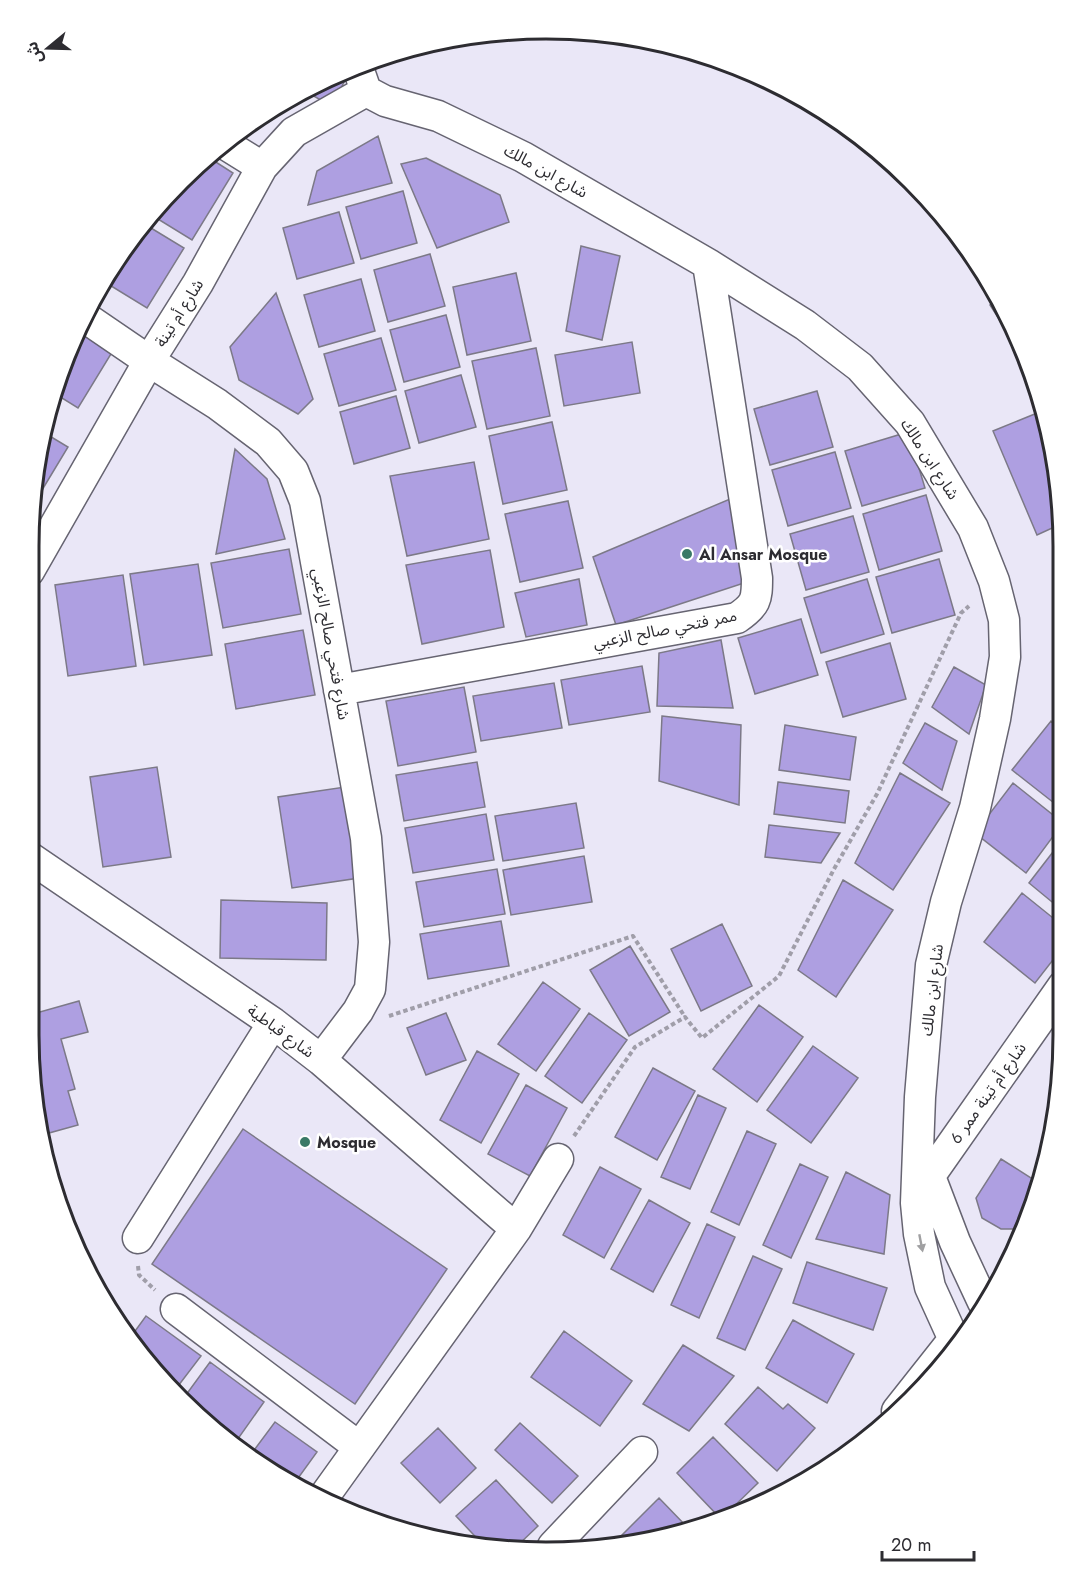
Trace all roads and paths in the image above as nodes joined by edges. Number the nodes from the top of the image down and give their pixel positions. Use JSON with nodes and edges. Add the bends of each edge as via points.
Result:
{"nodes":[{"id":1,"x":362,"y":78,"type":"edge"},
{"id":2,"x":232,"y":148,"type":"edge"},
{"id":3,"x":262,"y":167,"type":"junction"},
{"id":4,"x":708,"y":264,"type":"junction"},
{"id":5,"x":91,"y":322,"type":"edge"},
{"id":6,"x":149,"y":361,"type":"junction"},
{"id":7,"x":39,"y":547,"type":"edge"},
{"id":8,"x":994,"y":581,"type":"junction"},
{"id":9,"x":339,"y":690,"type":"junction"},
{"id":10,"x":39,"y":864,"type":"edge"},
{"id":11,"x":1053,"y":1002,"type":"edge"},
{"id":12,"x":358,"y":1011,"type":"junction"},
{"id":13,"x":685,"y":1017,"type":"junction"},
{"id":14,"x":273,"y":1023,"type":"junction"},
{"id":15,"x":321,"y":1060,"type":"junction"},
{"id":16,"x":558,"y":1160,"type":"joint"},
{"id":17,"x":923,"y":1190,"type":"junction"},
{"id":18,"x":516,"y":1229,"type":"junction"},
{"id":19,"x":138,"y":1238,"type":"joint"},
{"id":20,"x":981,"y":1295,"type":"edge"},
{"id":21,"x":975,"y":1305,"type":"edge"},
{"id":22,"x":176,"y":1309,"type":"joint"},
{"id":23,"x":951,"y":1339,"type":"edge"},
{"id":24,"x":950,"y":1341,"type":"edge"},
{"id":25,"x":359,"y":1447,"type":"junction"},
{"id":26,"x":642,"y":1452,"type":"dead end"},
{"id":27,"x":327,"y":1492,"type":"edge"},
{"id":28,"x":557,"y":1542,"type":"edge"}],
"edges":[{"from":1,"to":3,"type":"street","name":"شارع أم تينة","via":[[294,132]]},
{"from":1,"to":4,"type":"street","name":"شارع ابن مالك","via":[[385,101],[438,116],[523,157]]},
{"from":2,"to":3,"type":"street"},
{"from":3,"to":6,"type":"street","name":"شارع أم تينة","via":[[198,283]]},
{"from":4,"to":8,"type":"street","name":"شارع ابن مالك","via":[[805,325],[860,368],[910,423],[973,528]]},
{"from":4,"to":9,"type":"street","name":"ممر فتحي صالح الزعبي","via":[[757,578],[757,596],[751,609],[737,618]]},
{"from":5,"to":6,"type":"street","name":"شارع فتحي صالح الزعبي"},
{"from":6,"to":7,"type":"street","name":"شارع أم تينة"},
{"from":6,"to":9,"type":"street","name":"شارع فتحي صالح الزعبي","via":[[268,442],[293,471],[305,501]]},
{"from":8,"to":13,"type":"path","via":[[961,613],[877,794],[779,975],[702,1038]]},
{"from":8,"to":17,"type":"street","name":"شارع ابن مالك","via":[[1004,620],[1005,657],[975,808],[931,965],[920,1097]]},
{"from":9,"to":12,"type":"street","name":"شارع فتحي صالح الزعبي","via":[[366,838],[374,942],[370,989]]},
{"from":10,"to":14,"type":"street","name":"شارع قباطية"},
{"from":11,"to":17,"type":"street","name":"شارع أم تينة ممر 6"},
{"from":12,"to":13,"type":"path","via":[[392,1016],[633,936]]},
{"from":12,"to":15,"type":"street","name":"شارع فتحي صالح الزعبي"},
{"from":13,"to":16,"type":"path","via":[[635,1047]]},
{"from":14,"to":15,"type":"street","name":"شارع قباطية"},
{"from":14,"to":19,"type":"street"},
{"from":15,"to":18,"type":"street","name":"شارع قباطية"},
{"from":16,"to":18,"type":"street"},
{"from":17,"to":20,"type":"street","name":"شارع ابن مالك"},
{"from":17,"to":24,"type":"street","name":"شارع ابن مالك","one_way":true,"via":[[919,1234],[930,1287]]},
{"from":18,"to":25,"type":"street"},
{"from":19,"to":22,"type":"path","via":[[139,1275]]},
{"from":21,"to":23,"type":"street","via":[[955,1320]]},
{"from":22,"to":25,"type":"street"},
{"from":25,"to":27,"type":"street"},
{"from":26,"to":28,"type":"street"}]}
